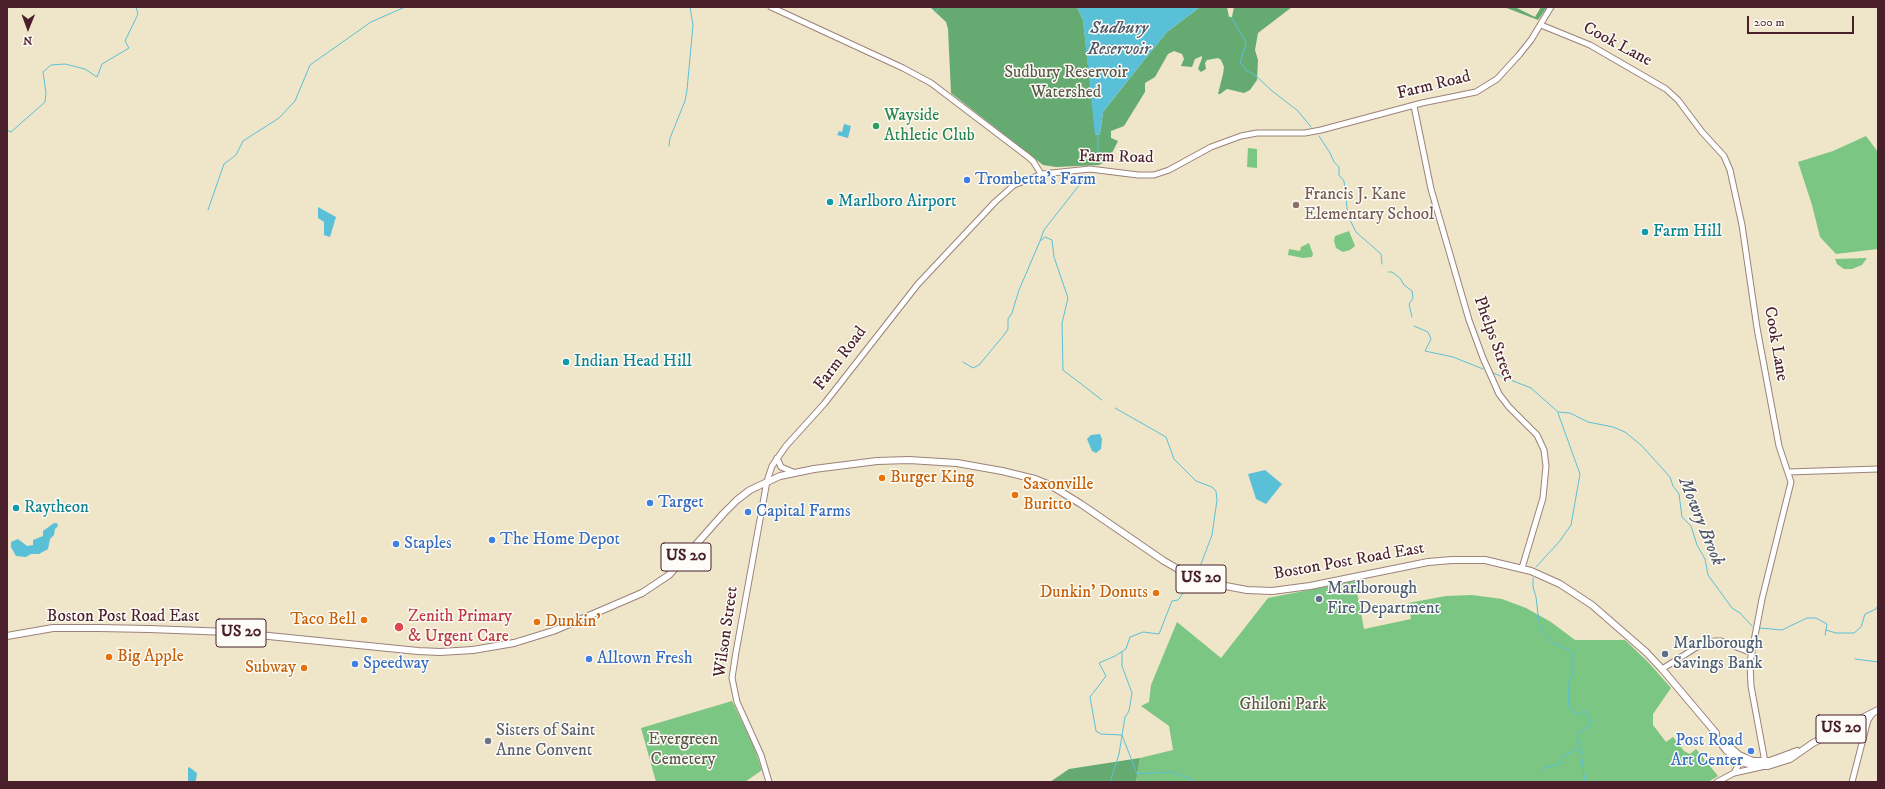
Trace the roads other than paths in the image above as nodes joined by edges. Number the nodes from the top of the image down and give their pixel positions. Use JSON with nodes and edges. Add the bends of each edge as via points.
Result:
{"nodes":[{"id":1,"x":771,"y":7,"type":"edge"},
{"id":2,"x":1551,"y":7,"type":"edge"},
{"id":3,"x":1541,"y":25,"type":"junction"},
{"id":4,"x":1414,"y":106,"type":"junction"},
{"id":5,"x":1041,"y":174,"type":"junction"},
{"id":6,"x":777,"y":458,"type":"junction"},
{"id":7,"x":1878,"y":469,"type":"edge"},
{"id":8,"x":793,"y":472,"type":"junction"},
{"id":9,"x":1788,"y":472,"type":"junction"},
{"id":10,"x":767,"y":481,"type":"junction"},
{"id":11,"x":1522,"y":568,"type":"junction"},
{"id":12,"x":7,"y":636,"type":"edge"},
{"id":13,"x":1752,"y":653,"type":"junction"},
{"id":14,"x":1662,"y":669,"type":"junction"},
{"id":15,"x":1877,"y":711,"type":"edge"},
{"id":16,"x":1860,"y":720,"type":"junction"},
{"id":17,"x":1837,"y":731,"type":"junction"},
{"id":18,"x":1864,"y":732,"type":"junction"},
{"id":19,"x":1744,"y":761,"type":"junction"},
{"id":20,"x":1766,"y":764,"type":"junction"},
{"id":21,"x":1741,"y":772,"type":"junction"},
{"id":22,"x":1734,"y":773,"type":"junction"},
{"id":23,"x":769,"y":782,"type":"edge"},
{"id":24,"x":1717,"y":782,"type":"edge"},
{"id":25,"x":1852,"y":782,"type":"edge"}],
"edges":[{"from":1,"to":5,"type":"street","via":[[931,83],[1027,156]]},
{"from":2,"to":3,"type":"street","name":"Farm Road"},
{"from":3,"to":4,"type":"street","name":"Farm Road","via":[[1524,49],[1490,84],[1469,94]]},
{"from":3,"to":9,"type":"street","name":"Cook Lane","via":[[1590,45],[1666,89],[1678,100],[1728,163],[1742,225],[1758,336],[1779,450]]},
{"from":4,"to":5,"type":"street","name":"Farm Road","via":[[1313,132],[1257,133],[1241,136],[1218,144],[1169,170],[1154,174],[1138,175],[1094,169]]},
{"from":4,"to":11,"type":"street","name":"Phelps Street","via":[[1431,189],[1469,320],[1483,358],[1499,394],[1535,432],[1544,450],[1546,466],[1543,498]]},
{"from":5,"to":6,"type":"street","name":"Farm Road","via":[[1020,182],[1004,193],[924,277],[824,404]]},
{"from":6,"to":8,"type":"street","via":[[782,467]]},
{"from":6,"to":10,"type":"street","name":"Farm Road"},
{"from":7,"to":9,"type":"street"},
{"from":8,"to":10,"type":"main road","name":"Boston Post Road East","number":"US 20"},
{"from":8,"to":11,"type":"main road","name":"Boston Post Road East","number":"US 20","via":[[869,461],[905,460],[957,463],[1035,479],[1082,504],[1170,565],[1200,579],[1231,587],[1272,591],[1452,560],[1485,560]]},
{"from":9,"to":13,"type":"street","name":"Cook Lane","via":[[1791,482],[1762,599]]},
{"from":10,"to":12,"type":"main road","name":"Boston Post Road East","number":"US 20","via":[[737,500],[675,569],[660,582],[642,593],[553,631],[514,643],[440,652],[229,632],[149,629],[53,628]]},
{"from":10,"to":23,"type":"street","name":"Wilson Street","via":[[732,678],[737,702],[761,755]]},
{"from":11,"to":14,"type":"main road","name":"Boston Post Road East","number":"US 20","via":[[1546,577],[1574,593],[1618,626]]},
{"from":13,"to":14,"type":"street","via":[[1714,640],[1697,647]]},
{"from":13,"to":20,"type":"street","name":"Cook Lane","via":[[1751,686]]},
{"from":14,"to":19,"type":"main road","name":"Boston Post Road East","number":"US 20","via":[[1713,732]]},
{"from":15,"to":16,"type":"main road","number":"US 20"},
{"from":15,"to":18,"type":"street","via":[[1868,720]]},
{"from":16,"to":17,"type":"main road","number":"US 20"},
{"from":16,"to":18,"type":"street"},
{"from":17,"to":18,"type":"street","via":[[1855,728]]},
{"from":17,"to":20,"type":"main road","number":"US 20"},
{"from":18,"to":25,"type":"street"},
{"from":19,"to":20,"type":"main road","number":"US 20"},
{"from":19,"to":21,"type":"street"},
{"from":19,"to":22,"type":"street"},
{"from":20,"to":21,"type":"street"},
{"from":21,"to":22,"type":"street"},
{"from":22,"to":24,"type":"street"}]}
